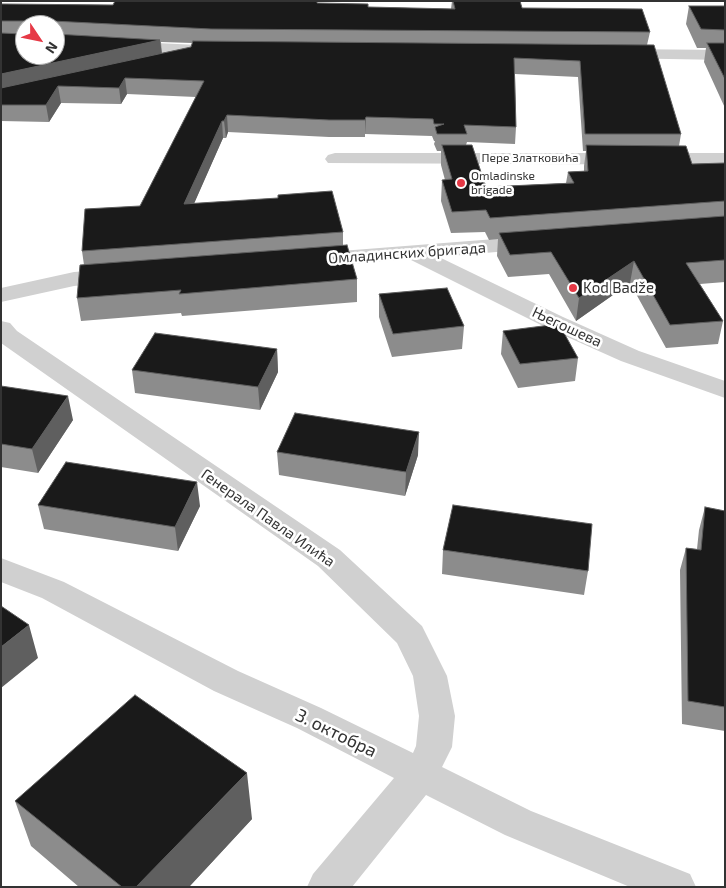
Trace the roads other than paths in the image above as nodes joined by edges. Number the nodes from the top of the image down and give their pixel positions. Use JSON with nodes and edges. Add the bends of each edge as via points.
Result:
{"nodes":[{"id":1,"x":65,"y":44,"type":"edge"},
{"id":2,"x":237,"y":50,"type":"edge"},
{"id":3,"x":212,"y":51,"type":"junction"},
{"id":4,"x":605,"y":54,"type":"edge"},
{"id":5,"x":725,"y":55,"type":"edge"},
{"id":6,"x":158,"y":64,"type":"edge"},
{"id":7,"x":335,"y":159,"type":"dead end"},
{"id":8,"x":725,"y":159,"type":"edge"},
{"id":9,"x":550,"y":242,"type":"edge"},
{"id":10,"x":413,"y":253,"type":"junction"},
{"id":11,"x":299,"y":261,"type":"edge"},
{"id":12,"x":134,"y":274,"type":"edge"},
{"id":13,"x":1,"y":295,"type":"edge"},
{"id":14,"x":1,"y":328,"type":"edge"},
{"id":15,"x":725,"y":390,"type":"edge"},
{"id":16,"x":1,"y":569,"type":"edge"},
{"id":17,"x":420,"y":775,"type":"junction"},
{"id":18,"x":327,"y":887,"type":"edge"},
{"id":19,"x":676,"y":887,"type":"edge"}],
"edges":[{"from":1,"to":3,"type":"street"},
{"from":2,"to":3,"type":"street"},
{"from":3,"to":6,"type":"street"},
{"from":4,"to":5,"type":"street"},
{"from":7,"to":8,"type":"street","name":"Пере Златковића"},
{"from":9,"to":10,"type":"street","name":"Омладинских бригада"},
{"from":10,"to":11,"type":"street","name":"Омладинских бригада"},
{"from":10,"to":15,"type":"street","name":"Његошева","via":[[630,356]]},
{"from":12,"to":13,"type":"street","via":[[74,279]]},
{"from":14,"to":17,"type":"street","name":"Генерала Павла Илића","via":[[8,336],[328,558],[410,635],[430,676],[437,716],[434,747]]},
{"from":16,"to":17,"type":"street","name":"3. октобра","via":[[53,590],[226,681],[309,718]]},
{"from":17,"to":18,"type":"street","name":"Генерала Павла Илића"},
{"from":17,"to":19,"type":"street","name":"3. октобра","via":[[518,823]]}]}
